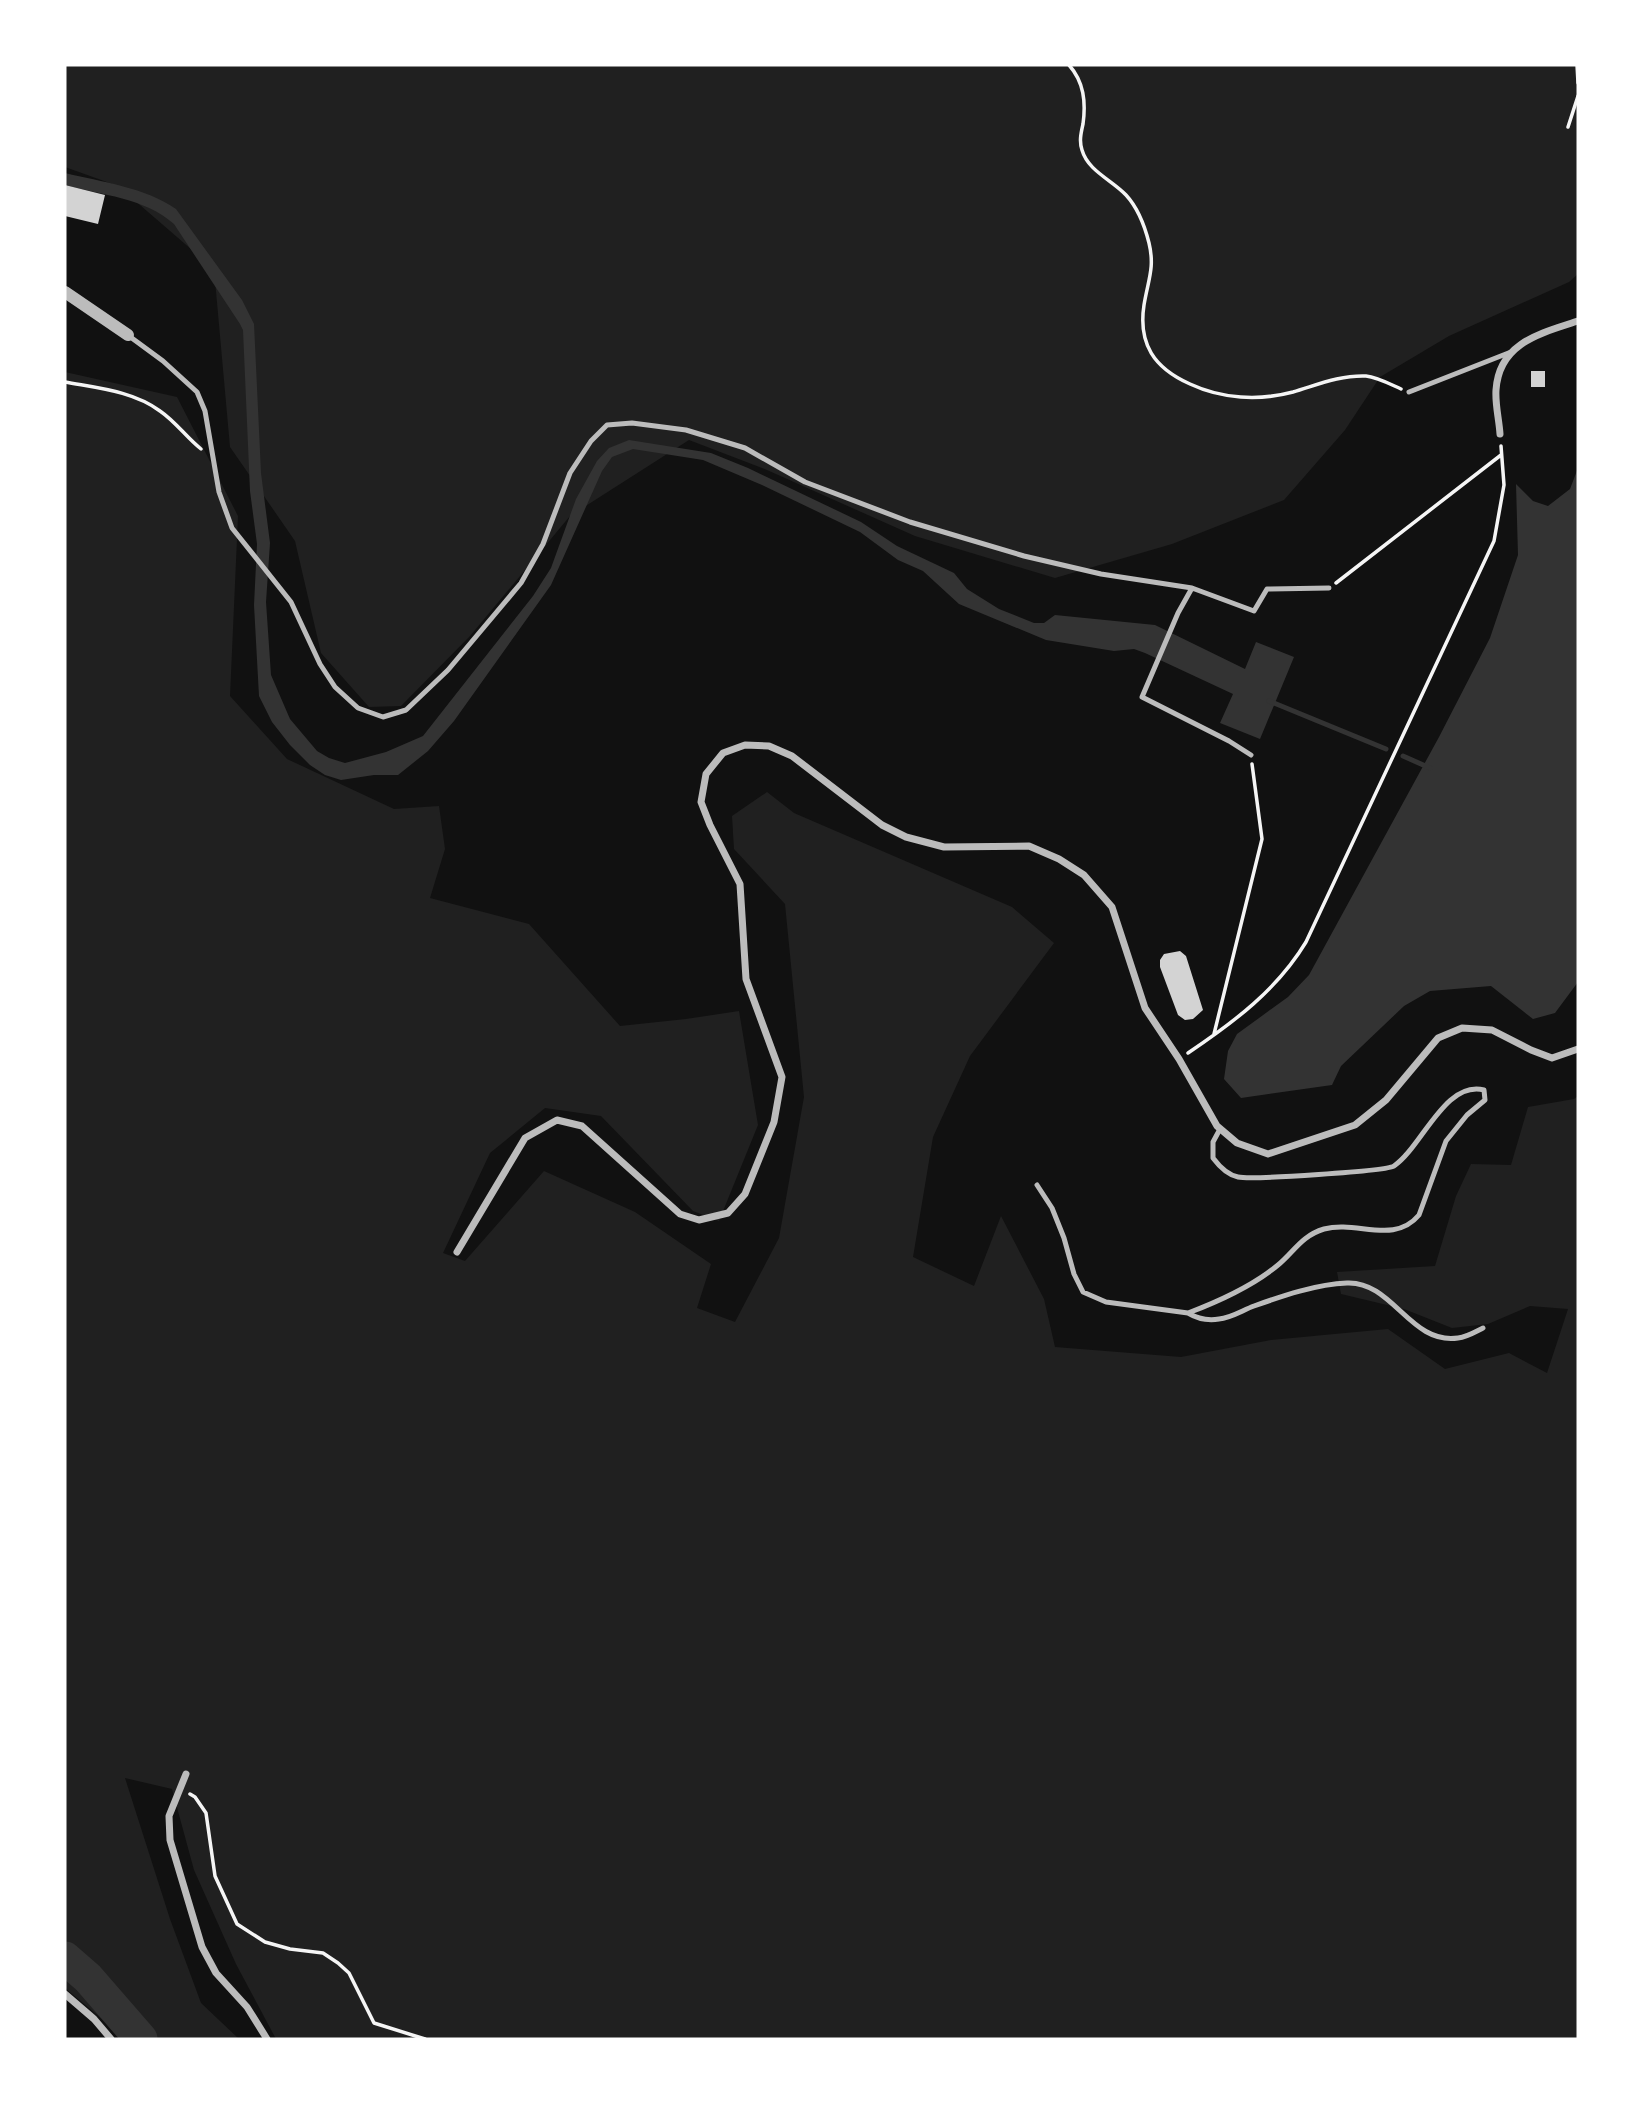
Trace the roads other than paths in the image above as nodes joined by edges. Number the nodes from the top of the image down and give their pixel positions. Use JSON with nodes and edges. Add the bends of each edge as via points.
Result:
{"nodes":[{"id":1,"x":65,"y":292,"type":"edge"},
{"id":2,"x":1578,"y":321,"type":"edge"},
{"id":3,"x":128,"y":335,"type":"joint"},
{"id":4,"x":1511,"y":352,"type":"junction"},
{"id":5,"x":1409,"y":392,"type":"road end"},
{"id":6,"x":1500,"y":434,"type":"road end"},
{"id":7,"x":1192,"y":588,"type":"junction"},
{"id":8,"x":1329,"y":588,"type":"road end"},
{"id":9,"x":1251,"y":755,"type":"road end"},
{"id":10,"x":1578,"y":1049,"type":"edge"},
{"id":11,"x":1220,"y":1129,"type":"junction"},
{"id":12,"x":1037,"y":1185,"type":"dead end"},
{"id":13,"x":457,"y":1252,"type":"dead end"},
{"id":14,"x":1188,"y":1313,"type":"junction"},
{"id":15,"x":1483,"y":1328,"type":"dead end"},
{"id":16,"x":186,"y":1774,"type":"dead end"},
{"id":17,"x":65,"y":1994,"type":"edge"},
{"id":18,"x":111,"y":2039,"type":"edge"},
{"id":19,"x":267,"y":2039,"type":"edge"}],
"edges":[{"from":1,"to":3,"type":"street"},
{"from":2,"to":4,"type":"street","via":[[1530,337]]},
{"from":3,"to":7,"type":"lane","via":[[197,392],[205,411],[219,492],[232,528],[291,602],[335,687],[358,708],[383,717],[406,710],[448,670],[521,583],[570,473],[607,425],[632,423],[686,430],[745,448],[805,482],[910,522],[1024,556]]},
{"from":4,"to":5,"type":"lane"},
{"from":4,"to":6,"type":"street","via":[[1496,389]]},
{"from":7,"to":8,"type":"lane","via":[[1254,611],[1267,589]]},
{"from":7,"to":9,"type":"lane","via":[[1142,697]]},
{"from":10,"to":11,"type":"street","via":[[1552,1058],[1492,1030],[1462,1028],[1438,1038],[1386,1100],[1355,1125],[1268,1154],[1237,1143]]},
{"from":11,"to":13,"type":"street","via":[[1145,1008],[1112,907],[1084,875],[1030,846],[944,846],[906,836],[882,825],[792,756],[769,746],[745,744],[723,753],[706,774],[701,803],[740,884],[746,979],[782,1076],[774,1122],[745,1194],[728,1213],[699,1220],[680,1214],[582,1126],[557,1120],[525,1138]]},
{"from":11,"to":14,"type":"lane","via":[[1213,1142],[1213,1158],[1237,1177],[1376,1171],[1399,1161],[1432,1119],[1462,1091],[1484,1090],[1485,1100],[1446,1141],[1419,1215],[1411,1224],[1397,1231],[1346,1226],[1325,1229],[1291,1250],[1279,1265],[1219,1301]]},
{"from":12,"to":14,"type":"lane","via":[[1052,1208],[1083,1292],[1106,1302]]},
{"from":14,"to":15,"type":"lane","via":[[1199,1320],[1221,1319],[1350,1282],[1380,1294],[1430,1335],[1460,1338]]},
{"from":16,"to":19,"type":"street","via":[[169,1816],[170,1840],[202,1947],[216,1973],[247,2007]]},
{"from":17,"to":18,"type":"street"}]}
